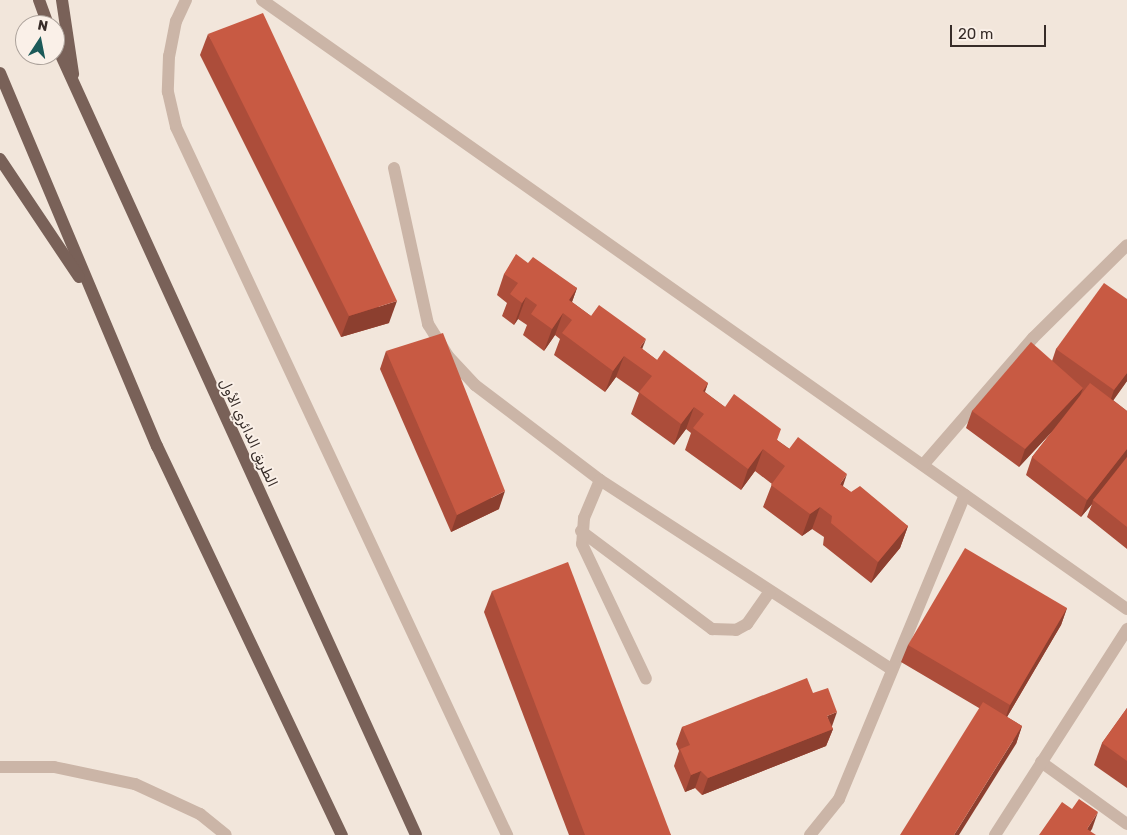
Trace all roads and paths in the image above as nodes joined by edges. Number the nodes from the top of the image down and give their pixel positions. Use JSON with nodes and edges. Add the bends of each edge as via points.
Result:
{"nodes":[{"id":1,"x":39,"y":0,"type":"edge"},
{"id":2,"x":62,"y":0,"type":"edge"},
{"id":3,"x":186,"y":0,"type":"edge"},
{"id":4,"x":262,"y":0,"type":"edge"},
{"id":5,"x":44,"y":15,"type":"edge"},
{"id":6,"x":64,"y":65,"type":"edge"},
{"id":7,"x":0,"y":74,"type":"edge"},
{"id":8,"x":76,"y":94,"type":"junction"},
{"id":9,"x":0,"y":159,"type":"edge"},
{"id":10,"x":394,"y":168,"type":"dead end"},
{"id":11,"x":1127,"y":245,"type":"edge"},
{"id":12,"x":92,"y":295,"type":"junction"},
{"id":13,"x":923,"y":465,"type":"junction"},
{"id":14,"x":600,"y":480,"type":"junction"},
{"id":15,"x":965,"y":495,"type":"junction"},
{"id":16,"x":581,"y":531,"type":"junction"},
{"id":17,"x":769,"y":592,"type":"junction"},
{"id":18,"x":1127,"y":609,"type":"edge"},
{"id":19,"x":1127,"y":629,"type":"edge"},
{"id":20,"x":891,"y":670,"type":"junction"},
{"id":21,"x":646,"y":679,"type":"dead end"},
{"id":22,"x":1042,"y":762,"type":"junction"},
{"id":23,"x":0,"y":767,"type":"edge"},
{"id":24,"x":1127,"y":824,"type":"edge"},
{"id":25,"x":226,"y":835,"type":"edge"},
{"id":26,"x":342,"y":835,"type":"edge"},
{"id":27,"x":416,"y":835,"type":"edge"},
{"id":28,"x":507,"y":835,"type":"edge"},
{"id":29,"x":810,"y":835,"type":"edge"},
{"id":30,"x":995,"y":835,"type":"edge"}],
"edges":[{"from":1,"to":5,"type":"main road"},
{"from":2,"to":8,"type":"main road"},
{"from":3,"to":28,"type":"street","via":[[176,21],[169,56],[168,92],[176,127]]},
{"from":4,"to":13,"type":"street"},
{"from":6,"to":8,"type":"main road","name":"الطريق الدائري الأول"},
{"from":7,"to":12,"type":"main road"},
{"from":8,"to":27,"type":"main road","name":"الطريق الدائري الأول"},
{"from":9,"to":12,"type":"main road"},
{"from":10,"to":14,"type":"street","via":[[428,324],[448,356],[476,385]]},
{"from":11,"to":13,"type":"street","via":[[1033,338]]},
{"from":12,"to":26,"type":"main road","via":[[204,548]]},
{"from":13,"to":15,"type":"street"},
{"from":14,"to":16,"type":"street"},
{"from":14,"to":17,"type":"street"},
{"from":15,"to":18,"type":"street"},
{"from":15,"to":20,"type":"street"},
{"from":16,"to":17,"type":"street","via":[[712,629],[736,630],[747,624]]},
{"from":16,"to":21,"type":"street","via":[[586,557]]},
{"from":17,"to":20,"type":"street"},
{"from":19,"to":22,"type":"street"},
{"from":20,"to":29,"type":"street","via":[[839,799]]},
{"from":22,"to":24,"type":"street"},
{"from":22,"to":30,"type":"street"},
{"from":23,"to":25,"type":"street","via":[[54,767],[135,784],[200,814]]}]}
